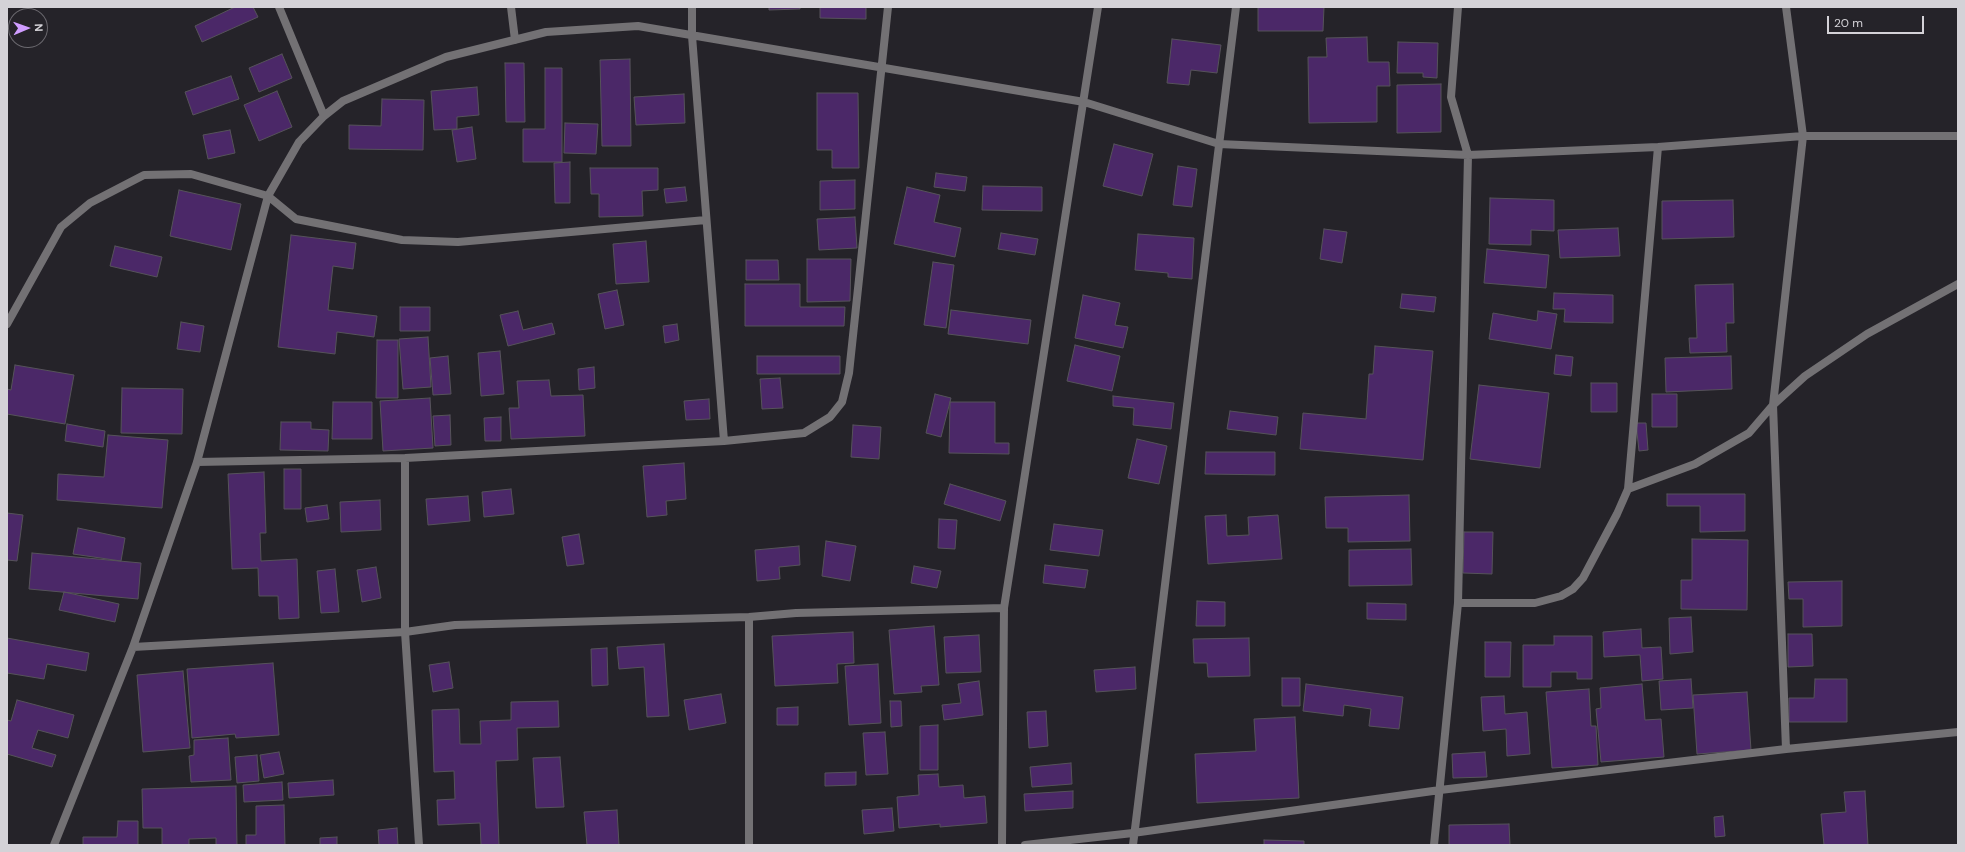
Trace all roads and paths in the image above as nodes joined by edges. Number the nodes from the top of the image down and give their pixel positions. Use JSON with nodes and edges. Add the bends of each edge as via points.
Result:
{"nodes":[{"id":1,"x":279,"y":7,"type":"edge"},
{"id":2,"x":511,"y":7,"type":"edge"},
{"id":3,"x":692,"y":7,"type":"edge"},
{"id":4,"x":888,"y":7,"type":"edge"},
{"id":5,"x":1098,"y":7,"type":"edge"},
{"id":6,"x":1236,"y":7,"type":"edge"},
{"id":7,"x":1458,"y":7,"type":"edge"},
{"id":8,"x":1786,"y":7,"type":"edge"},
{"id":9,"x":692,"y":36,"type":"junction"},
{"id":10,"x":515,"y":40,"type":"junction"},
{"id":11,"x":883,"y":68,"type":"junction"},
{"id":12,"x":1084,"y":102,"type":"junction"},
{"id":13,"x":324,"y":116,"type":"junction"},
{"id":14,"x":1803,"y":136,"type":"junction"},
{"id":15,"x":1958,"y":136,"type":"edge"},
{"id":16,"x":1219,"y":144,"type":"junction"},
{"id":17,"x":1658,"y":147,"type":"junction"},
{"id":18,"x":1468,"y":155,"type":"junction"},
{"id":19,"x":268,"y":196,"type":"junction"},
{"id":20,"x":706,"y":220,"type":"junction"},
{"id":21,"x":1958,"y":284,"type":"edge"},
{"id":22,"x":7,"y":324,"type":"edge"},
{"id":23,"x":1773,"y":405,"type":"junction"},
{"id":24,"x":724,"y":441,"type":"junction"},
{"id":25,"x":405,"y":458,"type":"junction"},
{"id":26,"x":197,"y":462,"type":"junction"},
{"id":27,"x":1628,"y":489,"type":"junction"},
{"id":28,"x":1458,"y":602,"type":"junction"},
{"id":29,"x":1004,"y":608,"type":"junction"},
{"id":30,"x":749,"y":617,"type":"junction"},
{"id":31,"x":405,"y":632,"type":"junction"},
{"id":32,"x":133,"y":646,"type":"junction"},
{"id":33,"x":1958,"y":732,"type":"edge"},
{"id":34,"x":1786,"y":749,"type":"junction"},
{"id":35,"x":1440,"y":790,"type":"junction"},
{"id":36,"x":1133,"y":833,"type":"junction"},
{"id":37,"x":54,"y":845,"type":"edge"},
{"id":38,"x":419,"y":845,"type":"edge"},
{"id":39,"x":749,"y":845,"type":"edge"},
{"id":40,"x":1002,"y":845,"type":"edge"},
{"id":41,"x":1025,"y":845,"type":"edge"},
{"id":42,"x":1133,"y":845,"type":"edge"},
{"id":43,"x":1434,"y":845,"type":"edge"}],
"edges":[{"from":1,"to":13,"type":"street"},
{"from":2,"to":10,"type":"street"},
{"from":3,"to":9,"type":"street"},
{"from":4,"to":11,"type":"street"},
{"from":5,"to":12,"type":"street"},
{"from":6,"to":16,"type":"street"},
{"from":7,"to":18,"type":"street","via":[[1451,97]]},
{"from":8,"to":14,"type":"street"},
{"from":9,"to":10,"type":"street","via":[[638,26],[546,32]]},
{"from":9,"to":11,"type":"street"},
{"from":9,"to":20,"type":"street"},
{"from":10,"to":13,"type":"street","via":[[446,57],[343,102]]},
{"from":11,"to":12,"type":"street"},
{"from":11,"to":24,"type":"street","via":[[849,374],[842,402],[830,417],[804,433]]},
{"from":12,"to":16,"type":"street"},
{"from":12,"to":29,"type":"street"},
{"from":13,"to":19,"type":"street","via":[[299,142]]},
{"from":14,"to":15,"type":"street"},
{"from":14,"to":17,"type":"street"},
{"from":14,"to":23,"type":"street"},
{"from":16,"to":18,"type":"street"},
{"from":16,"to":36,"type":"street"},
{"from":17,"to":18,"type":"street"},
{"from":17,"to":27,"type":"street"},
{"from":18,"to":28,"type":"street"},
{"from":19,"to":20,"type":"street","via":[[296,219],[409,240],[458,242]]},
{"from":19,"to":22,"type":"street","via":[[191,174],[144,175],[90,203],[61,227]]},
{"from":19,"to":26,"type":"street"},
{"from":20,"to":24,"type":"street"},
{"from":21,"to":23,"type":"street","via":[[1867,334],[1804,376]]},
{"from":23,"to":27,"type":"street","via":[[1749,433],[1694,464]]},
{"from":23,"to":34,"type":"street"},
{"from":24,"to":25,"type":"street"},
{"from":25,"to":26,"type":"street"},
{"from":25,"to":31,"type":"street"},
{"from":26,"to":32,"type":"street"},
{"from":27,"to":28,"type":"street","via":[[1583,578],[1573,589],[1561,596],[1535,603]]},
{"from":28,"to":35,"type":"street"},
{"from":29,"to":30,"type":"street","via":[[796,613]]},
{"from":29,"to":40,"type":"street"},
{"from":30,"to":31,"type":"street","via":[[455,625]]},
{"from":30,"to":39,"type":"street"},
{"from":31,"to":32,"type":"street"},
{"from":31,"to":38,"type":"street"},
{"from":32,"to":37,"type":"street"},
{"from":33,"to":34,"type":"street"},
{"from":34,"to":35,"type":"street"},
{"from":35,"to":36,"type":"street"},
{"from":35,"to":43,"type":"street"},
{"from":36,"to":41,"type":"street"},
{"from":36,"to":42,"type":"street"}]}
